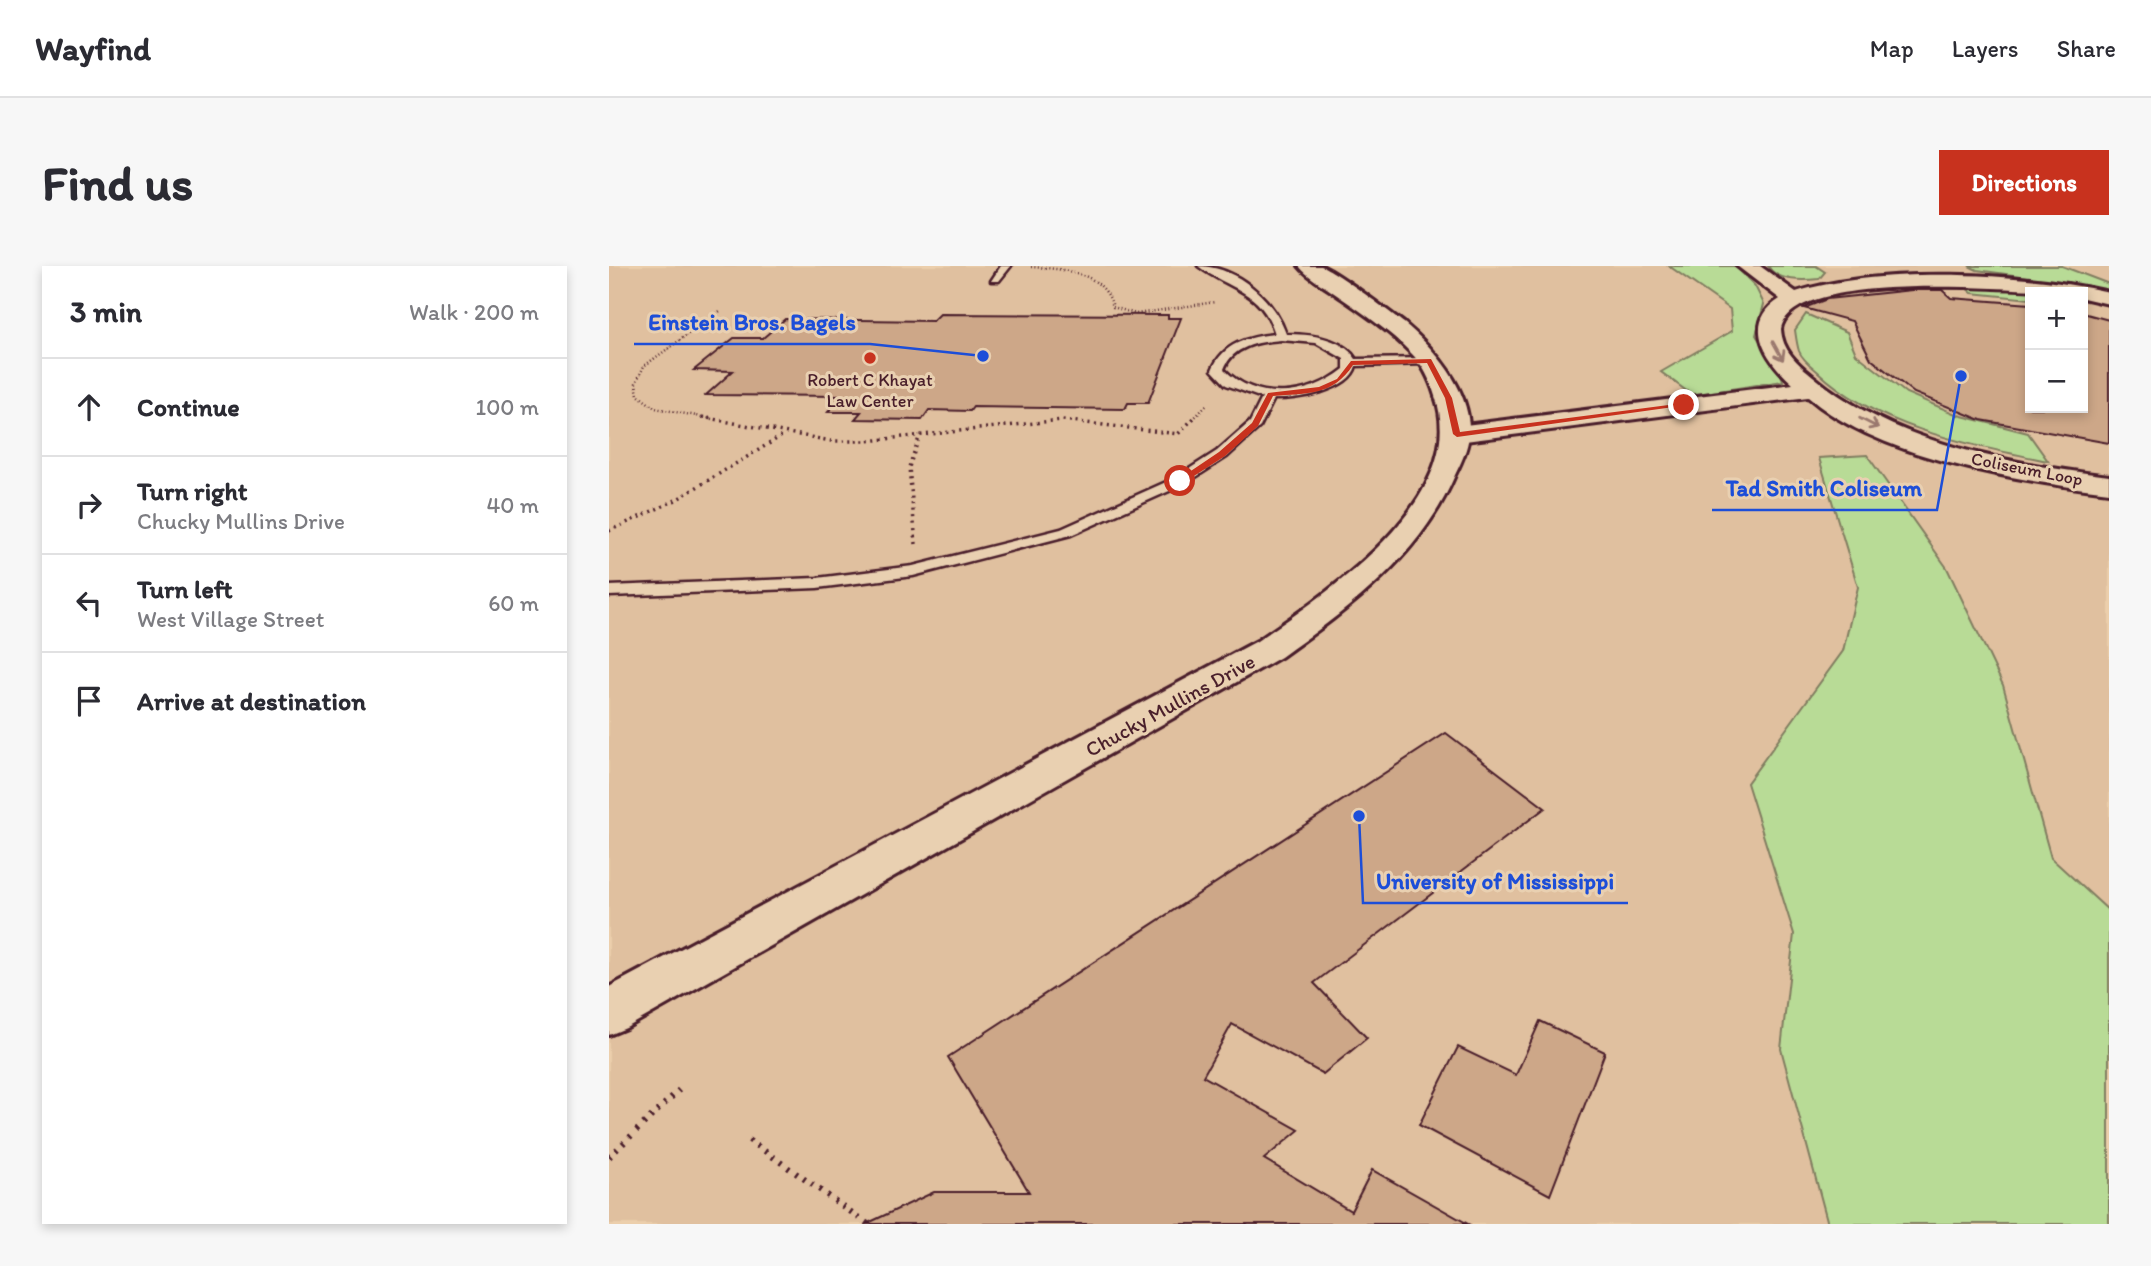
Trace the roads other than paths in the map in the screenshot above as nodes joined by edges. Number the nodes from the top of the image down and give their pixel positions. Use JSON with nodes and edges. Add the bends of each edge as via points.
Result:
{"nodes":[{"id":1,"x":1006,"y":266,"type":"edge"},
{"id":2,"x":1203,"y":266,"type":"edge"},
{"id":3,"x":1309,"y":266,"type":"edge"},
{"id":4,"x":1747,"y":266,"type":"edge"},
{"id":5,"x":1845,"y":266,"type":"edge"},
{"id":6,"x":1882,"y":274,"type":"junction"},
{"id":7,"x":995,"y":279,"type":"dead end"},
{"id":8,"x":1791,"y":298,"type":"junction"},
{"id":9,"x":2109,"y":298,"type":"edge"},
{"id":10,"x":1281,"y":337,"type":"junction"},
{"id":11,"x":1429,"y":361,"type":"junction"},
{"id":12,"x":1351,"y":363,"type":"junction"},
{"id":13,"x":1810,"y":389,"type":"junction"},
{"id":14,"x":1270,"y":394,"type":"junction"},
{"id":15,"x":1457,"y":434,"type":"junction"},
{"id":16,"x":2109,"y":484,"type":"edge"},
{"id":17,"x":609,"y":591,"type":"edge"},
{"id":18,"x":609,"y":1012,"type":"edge"}],
"edges":[{"from":1,"to":7,"type":"lane"},
{"from":2,"to":10,"type":"lane","via":[[1245,286],[1268,305]]},
{"from":3,"to":11,"type":"street","via":[[1406,337]]},
{"from":4,"to":8,"type":"street"},
{"from":5,"to":6,"type":"street"},
{"from":6,"to":8,"type":"street","via":[[1825,284]]},
{"from":6,"to":9,"type":"street","via":[[1976,275]]},
{"from":8,"to":13,"type":"street","name":"Coliseum Loop","one_way":true,"via":[[1775,313],[1770,331],[1775,352]]},
{"from":10,"to":12,"type":"lane","via":[[1322,341],[1340,348]]},
{"from":10,"to":14,"type":"lane","via":[[1232,349],[1220,359],[1217,370],[1243,390]]},
{"from":11,"to":12,"type":"lane"},
{"from":11,"to":15,"type":"street","via":[[1449,398]]},
{"from":12,"to":14,"type":"lane","via":[[1340,380],[1320,389]]},
{"from":13,"to":15,"type":"street"},
{"from":13,"to":16,"type":"street","name":"Coliseum Loop","one_way":true,"via":[[1879,428],[1936,449],[2002,467]]},
{"from":14,"to":17,"type":"lane","via":[[1255,424],[1222,454],[1180,481],[1066,532],[913,571],[817,583]]},
{"from":15,"to":18,"type":"street","name":"Chucky Mullins Drive","via":[[1440,481],[1411,533],[1350,592],[1269,649]]}]}
